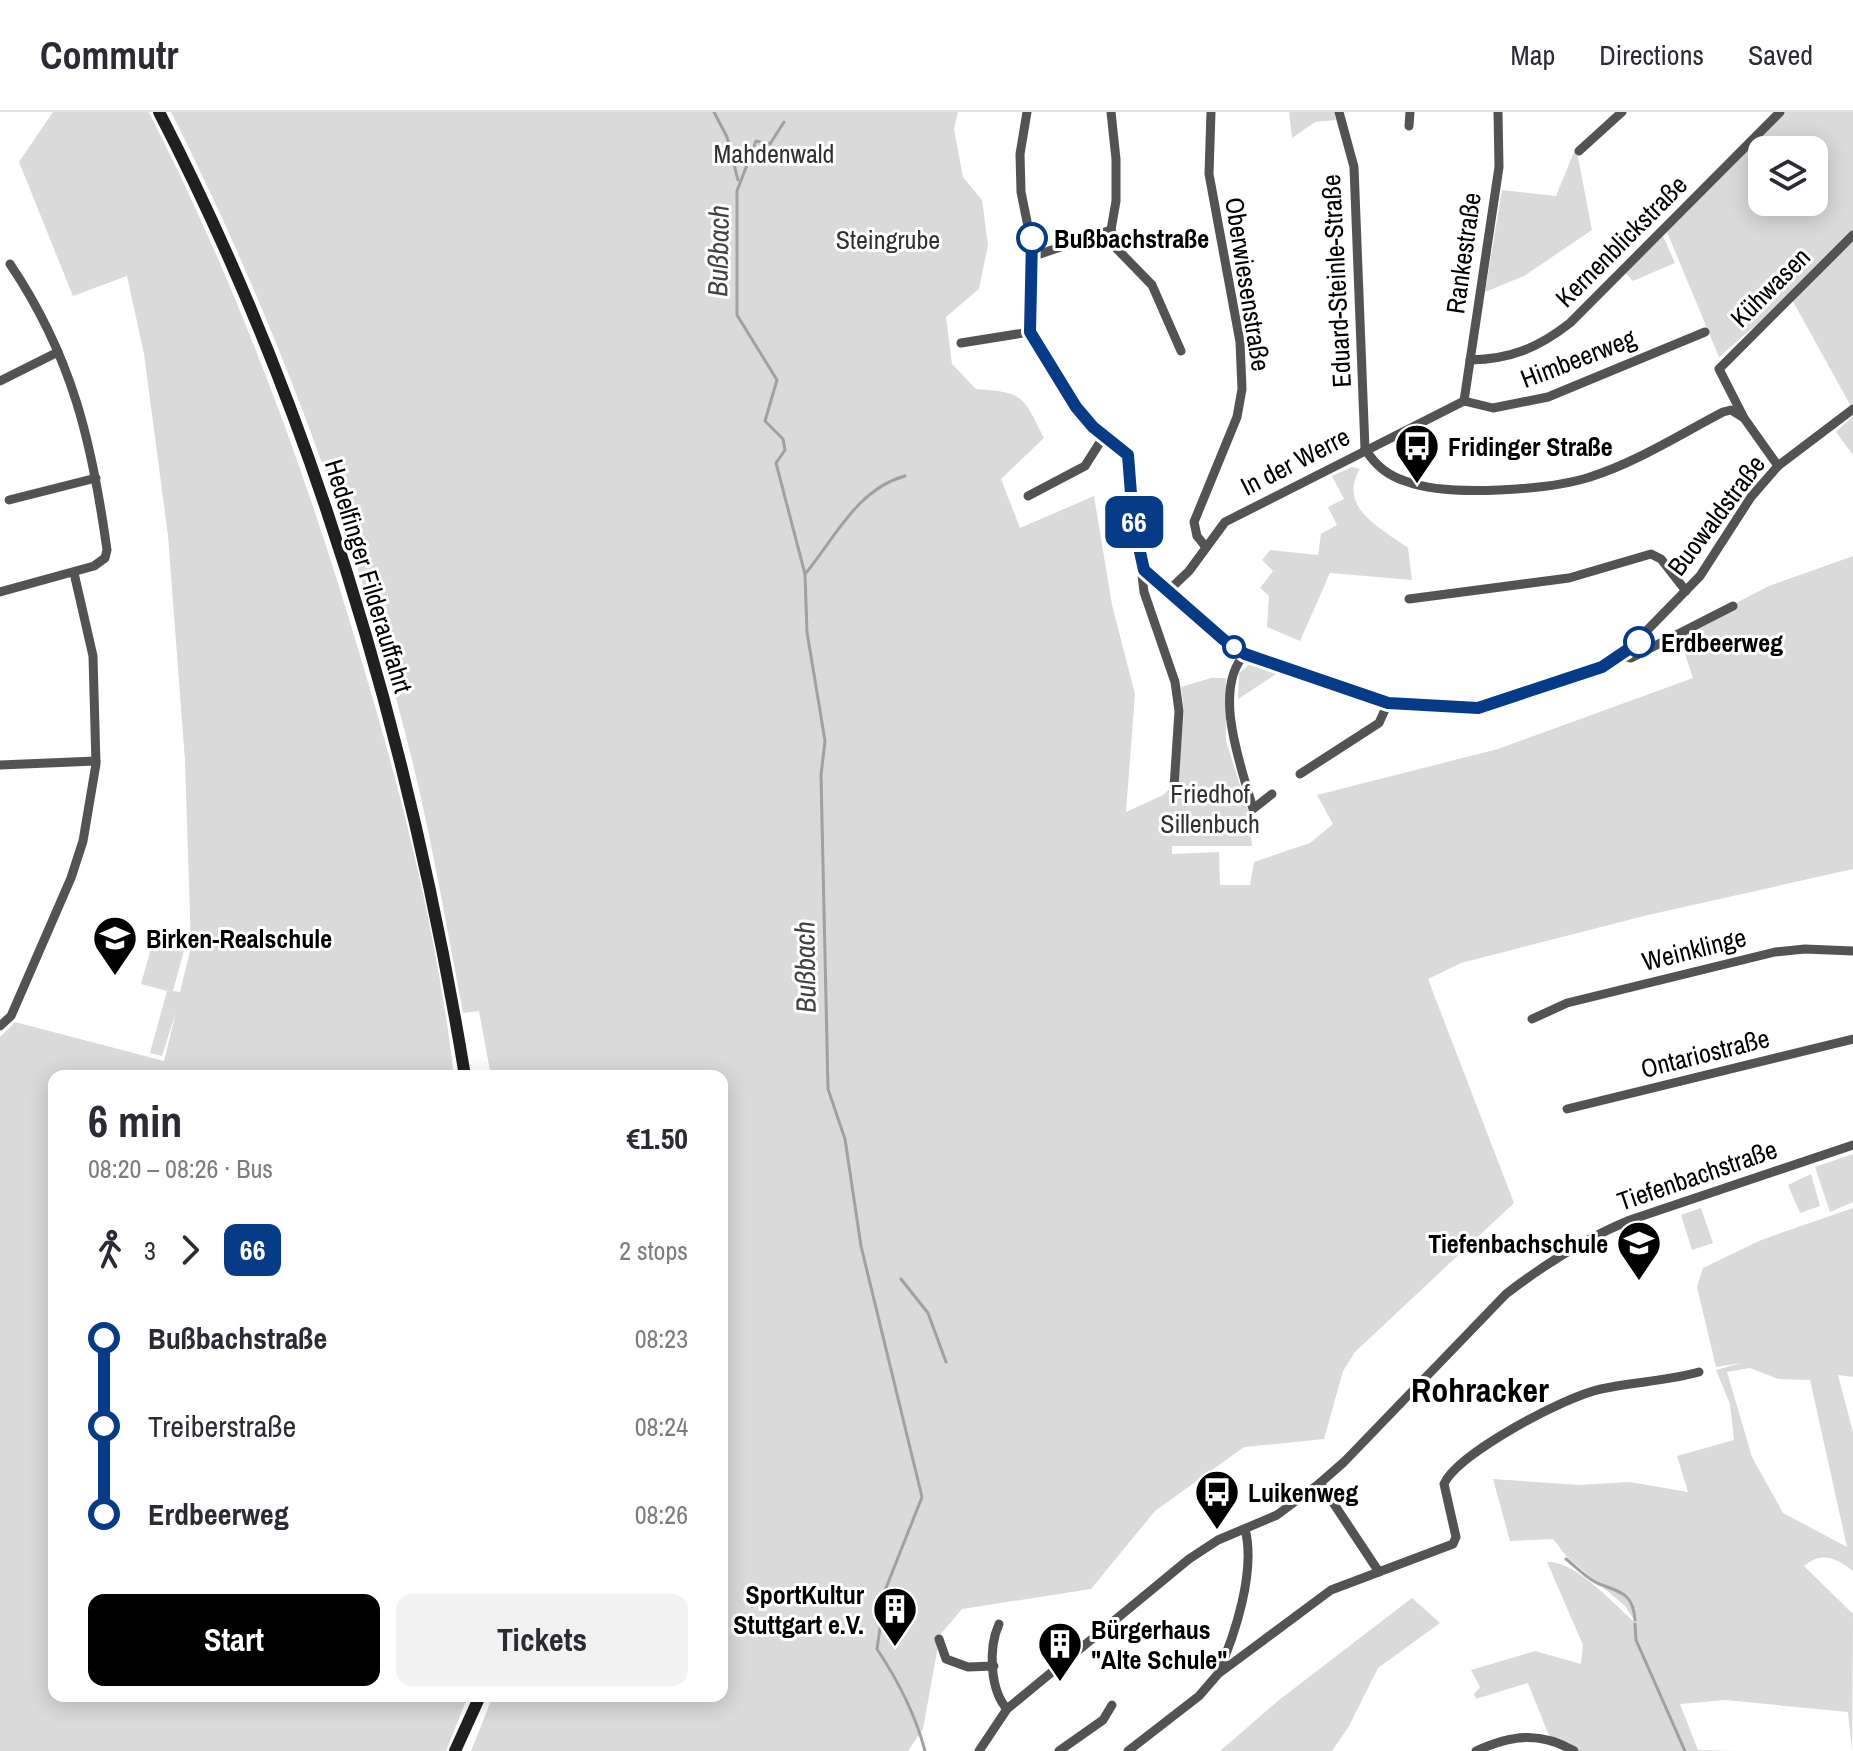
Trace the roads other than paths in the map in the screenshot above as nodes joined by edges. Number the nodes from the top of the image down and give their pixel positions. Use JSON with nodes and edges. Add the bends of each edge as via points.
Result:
{"nodes":[{"id":1,"x":159,"y":112,"type":"edge"},
{"id":2,"x":1027,"y":112,"type":"edge"},
{"id":3,"x":1111,"y":112,"type":"edge"},
{"id":4,"x":1211,"y":112,"type":"edge"},
{"id":5,"x":1339,"y":112,"type":"edge"},
{"id":6,"x":1410,"y":112,"type":"edge"},
{"id":7,"x":1498,"y":112,"type":"edge"},
{"id":8,"x":1622,"y":112,"type":"edge"},
{"id":9,"x":1780,"y":112,"type":"edge"},
{"id":10,"x":1409,"y":126,"type":"dead end"},
{"id":11,"x":1579,"y":151,"type":"dead end"},
{"id":12,"x":1111,"y":230,"type":"junction"},
{"id":13,"x":1853,"y":235,"type":"edge"},
{"id":14,"x":1034,"y":256,"type":"junction"},
{"id":15,"x":10,"y":264,"type":"dead end"},
{"id":16,"x":1030,"y":332,"type":"junction"},
{"id":17,"x":1705,"y":332,"type":"dead end"},
{"id":18,"x":961,"y":343,"type":"dead end"},
{"id":19,"x":1181,"y":351,"type":"dead end"},
{"id":20,"x":58,"y":352,"type":"junction"},
{"id":21,"x":1470,"y":360,"type":"junction"},
{"id":22,"x":0,"y":381,"type":"edge"},
{"id":23,"x":1464,"y":401,"type":"junction"},
{"id":24,"x":1853,"y":409,"type":"edge"},
{"id":25,"x":1744,"y":418,"type":"junction"},
{"id":26,"x":1104,"y":436,"type":"junction"},
{"id":27,"x":1365,"y":449,"type":"junction"},
{"id":28,"x":1778,"y":466,"type":"junction"},
{"id":29,"x":96,"y":478,"type":"junction"},
{"id":30,"x":1028,"y":496,"type":"dead end"},
{"id":31,"x":9,"y":500,"type":"dead end"},
{"id":32,"x":1205,"y":546,"type":"junction"},
{"id":33,"x":1144,"y":570,"type":"junction"},
{"id":34,"x":74,"y":573,"type":"junction"},
{"id":35,"x":1169,"y":590,"type":"junction"},
{"id":36,"x":1686,"y":591,"type":"junction"},
{"id":37,"x":0,"y":592,"type":"edge"},
{"id":38,"x":1409,"y":599,"type":"dead end"},
{"id":39,"x":1733,"y":606,"type":"dead end"},
{"id":40,"x":1245,"y":654,"type":"junction"},
{"id":41,"x":1622,"y":656,"type":"junction"},
{"id":42,"x":1388,"y":703,"type":"junction"},
{"id":43,"x":96,"y":761,"type":"junction"},
{"id":44,"x":0,"y":765,"type":"edge"},
{"id":45,"x":1300,"y":774,"type":"dead end"},
{"id":46,"x":1174,"y":787,"type":"dead end"},
{"id":47,"x":1272,"y":794,"type":"dead end"},
{"id":48,"x":1853,"y":951,"type":"edge"},
{"id":49,"x":1543,"y":1001,"type":"dead end"},
{"id":50,"x":1549,"y":1011,"type":"junction"},
{"id":51,"x":1532,"y":1019,"type":"dead end"},
{"id":52,"x":0,"y":1026,"type":"edge"},
{"id":53,"x":1853,"y":1039,"type":"edge"},
{"id":54,"x":464,"y":1070,"type":"edge"},
{"id":55,"x":1567,"y":1109,"type":"dead end"},
{"id":56,"x":1853,"y":1145,"type":"edge"},
{"id":57,"x":1699,"y":1372,"type":"dead end"},
{"id":58,"x":1320,"y":1483,"type":"junction"},
{"id":59,"x":1245,"y":1529,"type":"junction"},
{"id":60,"x":1379,"y":1572,"type":"junction"},
{"id":61,"x":999,"y":1624,"type":"dead end"},
{"id":62,"x":939,"y":1639,"type":"dead end"},
{"id":63,"x":994,"y":1666,"type":"junction"},
{"id":64,"x":1218,"y":1674,"type":"junction"},
{"id":65,"x":477,"y":1702,"type":"edge"},
{"id":66,"x":1112,"y":1705,"type":"dead end"},
{"id":67,"x":1007,"y":1709,"type":"junction"},
{"id":68,"x":455,"y":1751,"type":"edge"},
{"id":69,"x":979,"y":1751,"type":"edge"},
{"id":70,"x":1059,"y":1751,"type":"edge"},
{"id":71,"x":1128,"y":1751,"type":"edge"},
{"id":72,"x":1476,"y":1751,"type":"edge"},
{"id":73,"x":1574,"y":1751,"type":"edge"}],
"edges":[{"from":1,"to":54,"type":"main road","name":"Hedelfinger Filderauffahrt","via":[[245,296],[296,421],[350,577],[417,823]]},
{"from":2,"to":14,"type":"street","via":[[1021,192]]},
{"from":3,"to":12,"type":"street","via":[[1116,173]]},
{"from":4,"to":32,"type":"street","name":"Oberwiesenstraße","via":[[1209,174],[1240,342],[1242,389],[1237,417],[1194,522]]},
{"from":5,"to":27,"type":"street","name":"Eduard-Steinle-Straße","via":[[1354,167]]},
{"from":6,"to":10,"type":"street"},
{"from":7,"to":21,"type":"street","name":"Rankestraße","via":[[1499,167]]},
{"from":8,"to":11,"type":"street"},
{"from":9,"to":21,"type":"street","name":"Kernenblickstraße","via":[[1570,323],[1521,354]]},
{"from":12,"to":14,"type":"street"},
{"from":12,"to":19,"type":"street","via":[[1116,248],[1152,285]]},
{"from":13,"to":25,"type":"street","name":"Kühwasen","via":[[1719,369]]},
{"from":14,"to":16,"type":"street"},
{"from":15,"to":20,"type":"street"},
{"from":16,"to":18,"type":"street"},
{"from":16,"to":26,"type":"street","via":[[1076,407]]},
{"from":17,"to":23,"type":"street","name":"Himbeerweg","via":[[1548,397],[1493,408]]},
{"from":20,"to":22,"type":"street"},
{"from":20,"to":29,"type":"street","via":[[73,383]]},
{"from":21,"to":23,"type":"street","name":"Rankestraße"},
{"from":23,"to":27,"type":"street","name":"In der Werre"},
{"from":24,"to":28,"type":"street","name":"Buowaldstraße"},
{"from":25,"to":27,"type":"street","via":[[1731,410],[1723,412],[1634,460],[1550,486],[1417,485],[1387,473]]},
{"from":25,"to":28,"type":"street"},
{"from":26,"to":30,"type":"street","via":[[1085,466]]},
{"from":26,"to":33,"type":"street","via":[[1128,455],[1133,520]]},
{"from":27,"to":32,"type":"street","name":"In der Werre","via":[[1225,522]]},
{"from":28,"to":36,"type":"street","name":"Buowaldstraße"},
{"from":29,"to":31,"type":"street"},
{"from":29,"to":34,"type":"street","via":[[105,558]]},
{"from":32,"to":35,"type":"street","name":"In der Werre"},
{"from":33,"to":35,"type":"street","name":"Buowaldstraße"},
{"from":33,"to":46,"type":"street","via":[[1144,592],[1175,682],[1179,711]]},
{"from":34,"to":37,"type":"street"},
{"from":34,"to":43,"type":"street","via":[[93,656]]},
{"from":35,"to":40,"type":"street","name":"Buowaldstraße"},
{"from":36,"to":38,"type":"street","via":[[1651,554],[1569,578]]},
{"from":36,"to":41,"type":"street","name":"Buowaldstraße"},
{"from":39,"to":41,"type":"street","name":"Buowaldstraße","via":[[1631,658]]},
{"from":40,"to":42,"type":"street","name":"Buowaldstraße"},
{"from":40,"to":47,"type":"street","via":[[1233,670],[1232,741],[1253,809]]},
{"from":41,"to":42,"type":"street","name":"Buowaldstraße","via":[[1478,708]]},
{"from":42,"to":45,"type":"street","via":[[1379,723]]},
{"from":43,"to":44,"type":"street"},
{"from":43,"to":52,"type":"street","via":[[83,841],[71,878],[11,1016]]},
{"from":48,"to":50,"type":"street","name":"Weinklinge","via":[[1775,952]]},
{"from":49,"to":50,"type":"street"},
{"from":50,"to":51,"type":"street","name":"Weinklinge"},
{"from":53,"to":55,"type":"street","name":"Ontariostraße"},
{"from":56,"to":58,"type":"street","name":"Tiefenbachstraße","via":[[1662,1208],[1566,1252],[1506,1294]]},
{"from":57,"to":60,"type":"street","via":[[1666,1382],[1598,1389],[1502,1434],[1455,1468],[1444,1484],[1456,1537],[1453,1544]]},
{"from":58,"to":59,"type":"street","name":"Tiefenbachstraße","via":[[1277,1515]]},
{"from":58,"to":60,"type":"street"},
{"from":59,"to":64,"type":"street","via":[[1238,1622]]},
{"from":59,"to":67,"type":"street","name":"Tiefenbachstraße","via":[[1189,1559]]},
{"from":60,"to":64,"type":"street","via":[[1331,1590]]},
{"from":61,"to":63,"type":"street"},
{"from":62,"to":63,"type":"street","via":[[946,1659],[968,1667]]},
{"from":63,"to":67,"type":"street","via":[[995,1692]]},
{"from":64,"to":71,"type":"street","via":[[1199,1696]]},
{"from":65,"to":68,"type":"main road"},
{"from":66,"to":70,"type":"street","via":[[1103,1720]]},
{"from":67,"to":69,"type":"street","name":"Tiefenbachstraße"},
{"from":72,"to":73,"type":"street","via":[[1523,1736],[1540,1736]]}]}
